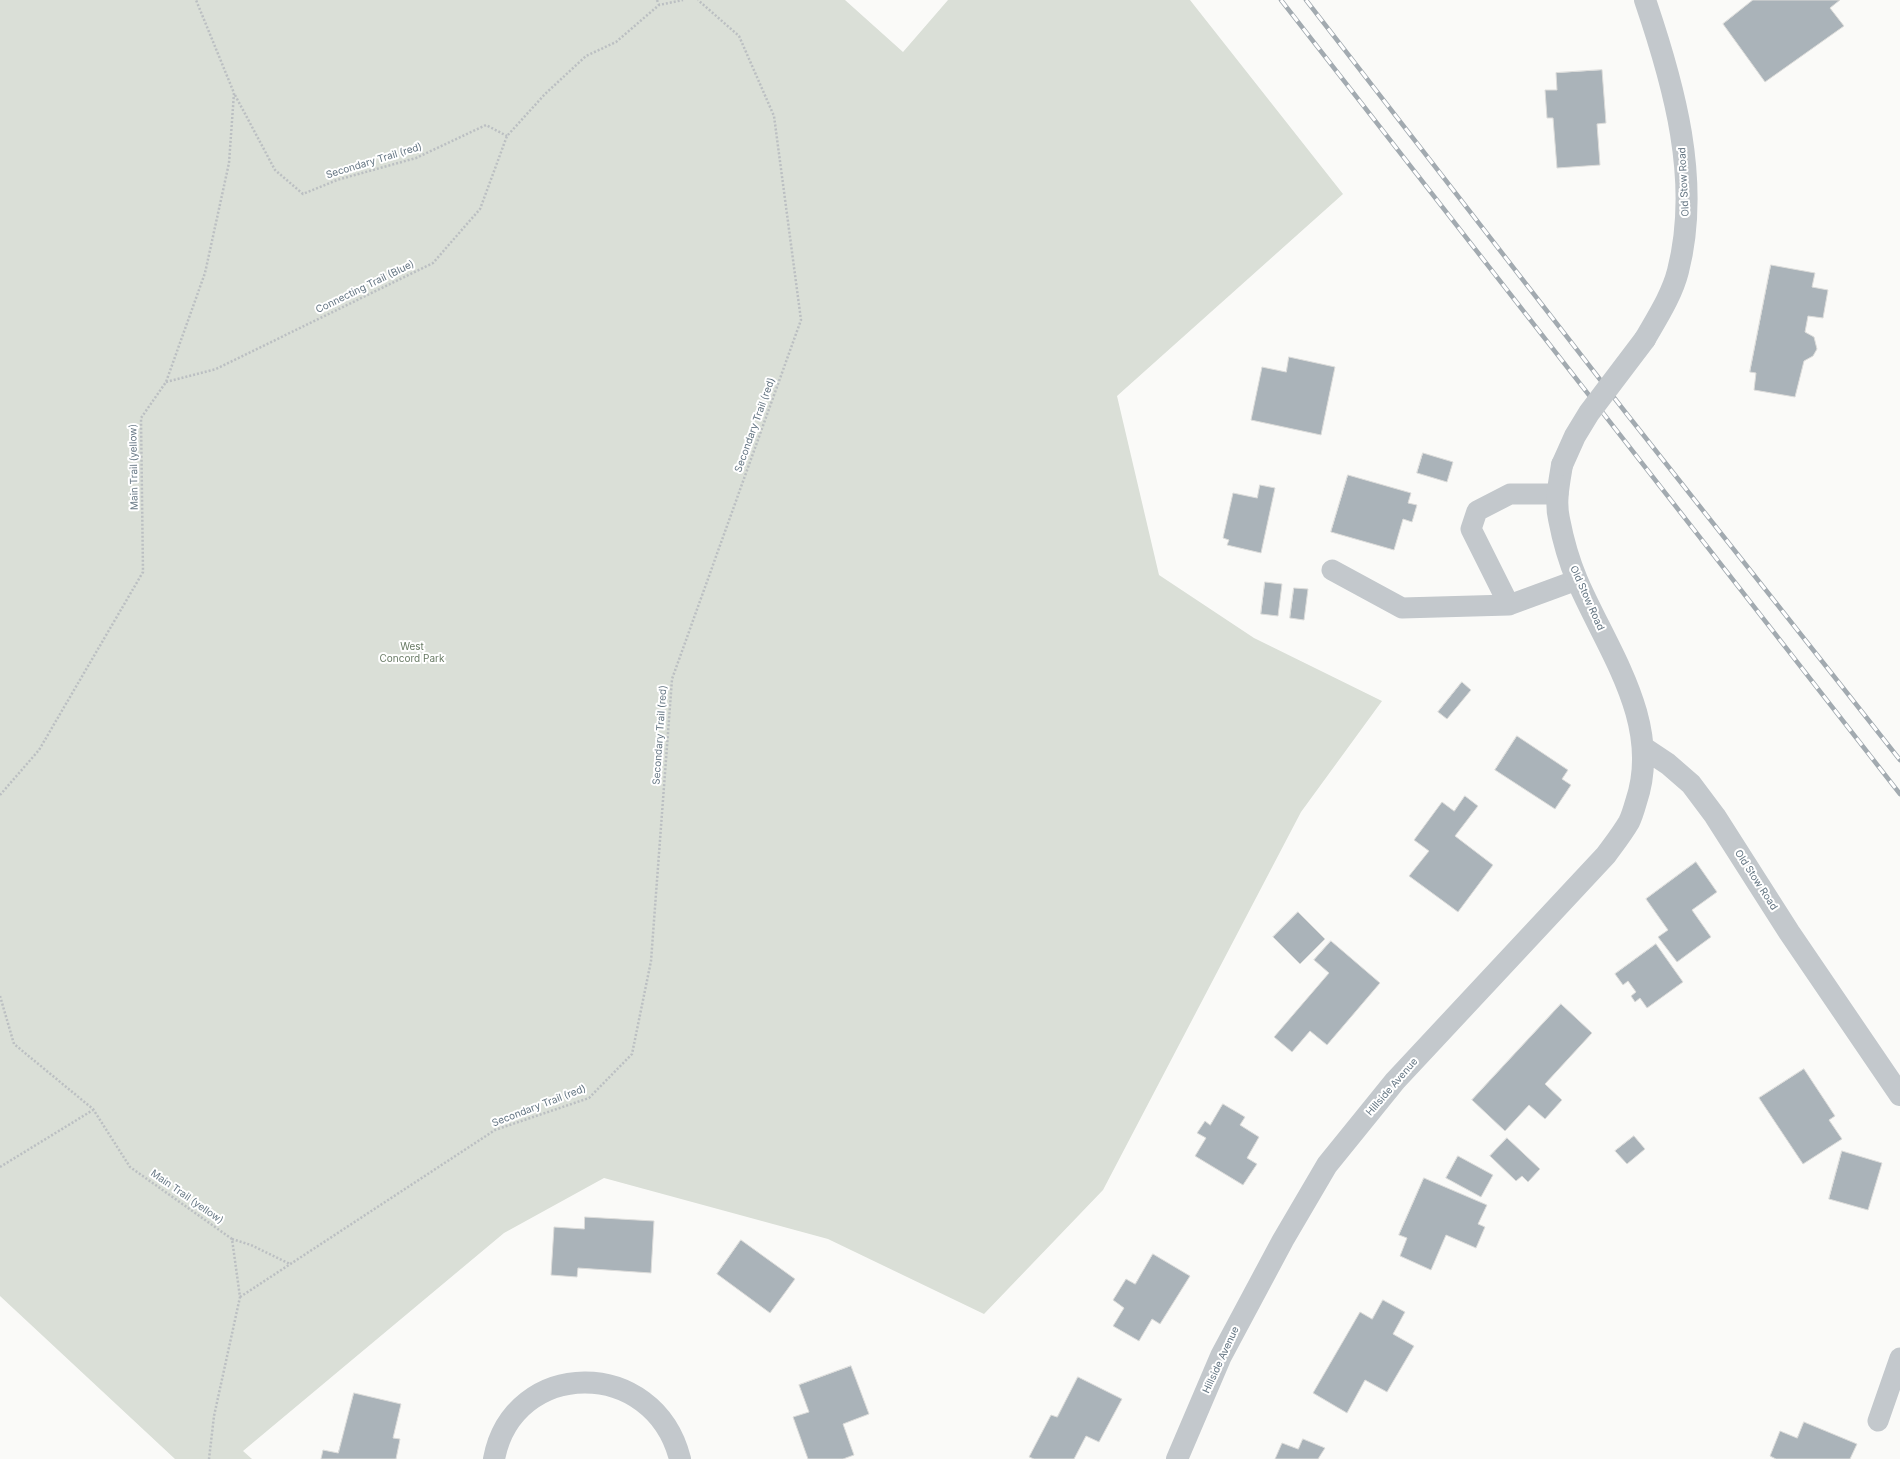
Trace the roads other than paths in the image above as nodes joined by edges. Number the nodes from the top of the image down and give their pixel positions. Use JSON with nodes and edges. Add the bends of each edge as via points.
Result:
{"nodes":[{"id":1,"x":1645,"y":0,"type":"edge"},
{"id":2,"x":1558,"y":494,"type":"junction"},
{"id":3,"x":1332,"y":570,"type":"dead end"},
{"id":4,"x":1577,"y":580,"type":"junction"},
{"id":5,"x":1510,"y":605,"type":"junction"},
{"id":6,"x":1644,"y":748,"type":"junction"},
{"id":7,"x":1900,"y":1095,"type":"edge"},
{"id":8,"x":1900,"y":1358,"type":"edge"},
{"id":9,"x":1878,"y":1421,"type":"dead end"},
{"id":10,"x":494,"y":1459,"type":"edge"},
{"id":11,"x":680,"y":1459,"type":"edge"},
{"id":12,"x":1177,"y":1459,"type":"edge"}],
"edges":[{"from":1,"to":2,"type":"street","name":"Old Stow Road","bridge":true,"via":[[1663,53],[1684,153],[1687,215],[1678,272],[1645,340],[1589,413],[1575,436],[1562,465]]},
{"from":2,"to":4,"type":"street","name":"Old Stow Road","via":[[1559,517]]},
{"from":2,"to":5,"type":"lane","via":[[1510,494],[1477,511],[1471,529]]},
{"from":3,"to":5,"type":"lane","via":[[1402,608]]},
{"from":4,"to":5,"type":"lane"},
{"from":4,"to":6,"type":"street","name":"Old Stow Road","via":[[1634,702]]},
{"from":6,"to":7,"type":"street","name":"Old Stow Road","via":[[1691,784],[1715,816],[1797,944]]},
{"from":6,"to":12,"type":"street","name":"Hillside Avenue","via":[[1641,786],[1630,821],[1606,855],[1395,1081],[1327,1164],[1221,1356]]},
{"from":8,"to":9,"type":"lane"},
{"from":10,"to":11,"type":"street","via":[[504,1432],[514,1415],[529,1402],[546,1391],[564,1384],[584,1382],[604,1383],[641,1398],[668,1428]]}]}
